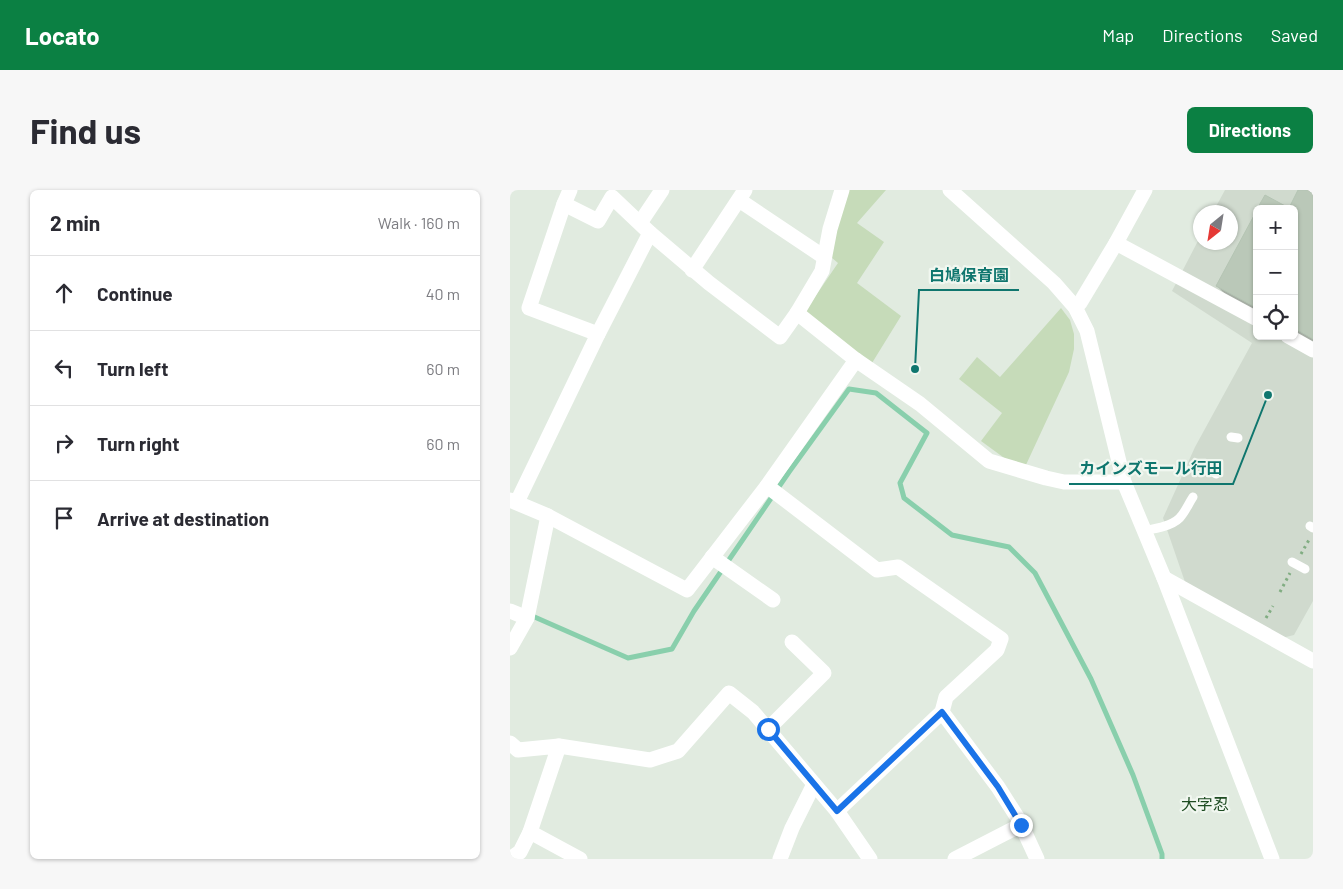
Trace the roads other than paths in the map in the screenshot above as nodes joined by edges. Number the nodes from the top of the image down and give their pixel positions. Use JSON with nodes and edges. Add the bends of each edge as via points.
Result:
{"nodes":[{"id":1,"x":662,"y":190,"type":"edge"},
{"id":2,"x":842,"y":190,"type":"edge"},
{"id":3,"x":950,"y":190,"type":"edge"},
{"id":4,"x":1145,"y":190,"type":"edge"},
{"id":5,"x":615,"y":193,"type":"edge"},
{"id":6,"x":742,"y":195,"type":"edge"},
{"id":7,"x":567,"y":197,"type":"edge"},
{"id":8,"x":645,"y":228,"type":"junction"},
{"id":9,"x":1116,"y":243,"type":"junction"},
{"id":10,"x":824,"y":257,"type":"junction"},
{"id":11,"x":692,"y":270,"type":"junction"},
{"id":12,"x":1075,"y":308,"type":"junction"},
{"id":13,"x":797,"y":313,"type":"junction"},
{"id":14,"x":1253,"y":317,"type":"edge"},
{"id":15,"x":598,"y":334,"type":"junction"},
{"id":16,"x":1295,"y":340,"type":"edge"},
{"id":17,"x":1313,"y":350,"type":"edge"},
{"id":18,"x":856,"y":360,"type":"junction"},
{"id":19,"x":1208,"y":469,"type":"dead end"},
{"id":20,"x":1216,"y":474,"type":"dead end"},
{"id":21,"x":1124,"y":482,"type":"junction"},
{"id":22,"x":767,"y":486,"type":"junction"},
{"id":23,"x":513,"y":501,"type":"edge"},
{"id":24,"x":1198,"y":509,"type":"dead end"},
{"id":25,"x":548,"y":516,"type":"junction"},
{"id":26,"x":1144,"y":531,"type":"junction"},
{"id":27,"x":712,"y":557,"type":"junction"},
{"id":28,"x":1294,"y":563,"type":"road end"},
{"id":29,"x":1305,"y":569,"type":"dead end"},
{"id":30,"x":1164,"y":578,"type":"junction"},
{"id":31,"x":773,"y":600,"type":"dead end"},
{"id":32,"x":510,"y":611,"type":"edge"},
{"id":33,"x":527,"y":618,"type":"junction"},
{"id":34,"x":792,"y":642,"type":"dead end"},
{"id":35,"x":510,"y":648,"type":"edge"},
{"id":36,"x":1313,"y":661,"type":"edge"},
{"id":37,"x":942,"y":712,"type":"junction"},
{"id":38,"x":768,"y":729,"type":"junction"},
{"id":39,"x":510,"y":743,"type":"edge"},
{"id":40,"x":558,"y":746,"type":"junction"},
{"id":41,"x":814,"y":784,"type":"junction"},
{"id":42,"x":837,"y":811,"type":"junction"},
{"id":43,"x":1021,"y":825,"type":"junction"},
{"id":44,"x":530,"y":832,"type":"junction"},
{"id":45,"x":510,"y":859,"type":"edge"},
{"id":46,"x":580,"y":859,"type":"edge"},
{"id":47,"x":780,"y":859,"type":"edge"},
{"id":48,"x":870,"y":859,"type":"edge"},
{"id":49,"x":955,"y":859,"type":"edge"},
{"id":50,"x":1037,"y":859,"type":"edge"},
{"id":51,"x":1272,"y":859,"type":"edge"}],
"edges":[{"from":1,"to":8,"type":"street"},
{"from":2,"to":10,"type":"street"},
{"from":3,"to":12,"type":"street","via":[[1054,283]]},
{"from":4,"to":9,"type":"street"},
{"from":5,"to":7,"type":"street","via":[[598,221]]},
{"from":5,"to":8,"type":"street"},
{"from":6,"to":10,"type":"street"},
{"from":6,"to":11,"type":"street"},
{"from":7,"to":15,"type":"street","via":[[529,308]]},
{"from":8,"to":11,"type":"street"},
{"from":8,"to":15,"type":"street"},
{"from":9,"to":12,"type":"street"},
{"from":9,"to":14,"type":"street"},
{"from":10,"to":13,"type":"street","via":[[822,270]]},
{"from":11,"to":13,"type":"street","via":[[780,337]]},
{"from":12,"to":21,"type":"street","via":[[1087,331]]},
{"from":13,"to":18,"type":"street"},
{"from":15,"to":23,"type":"street"},
{"from":16,"to":17,"type":"street"},
{"from":18,"to":21,"type":"street","via":[[920,404],[989,461],[1064,482]]},
{"from":18,"to":22,"type":"street"},
{"from":19,"to":20,"type":"lane"},
{"from":21,"to":26,"type":"street"},
{"from":22,"to":27,"type":"street"},
{"from":22,"to":37,"type":"street","via":[[877,570],[898,567],[1001,639],[997,650],[946,697]]},
{"from":23,"to":25,"type":"street"},
{"from":24,"to":26,"type":"lane","via":[[1191,500],[1182,516],[1174,522]]},
{"from":25,"to":27,"type":"street","via":[[687,590]]},
{"from":25,"to":33,"type":"street"},
{"from":26,"to":30,"type":"street"},
{"from":27,"to":31,"type":"street"},
{"from":28,"to":29,"type":"lane"},
{"from":30,"to":36,"type":"street"},
{"from":30,"to":51,"type":"street"},
{"from":32,"to":33,"type":"street"},
{"from":33,"to":35,"type":"street"},
{"from":34,"to":38,"type":"street","via":[[824,673]]},
{"from":37,"to":42,"type":"street"},
{"from":37,"to":43,"type":"street","via":[[998,787]]},
{"from":38,"to":40,"type":"street","via":[[729,693],[678,751],[650,760]]},
{"from":38,"to":41,"type":"street"},
{"from":39,"to":40,"type":"street","via":[[518,750]]},
{"from":40,"to":44,"type":"street"},
{"from":41,"to":42,"type":"street"},
{"from":41,"to":47,"type":"street"},
{"from":42,"to":48,"type":"street"},
{"from":43,"to":49,"type":"street"},
{"from":43,"to":50,"type":"street"},
{"from":44,"to":45,"type":"street","via":[[520,852]]},
{"from":44,"to":46,"type":"street"}]}
